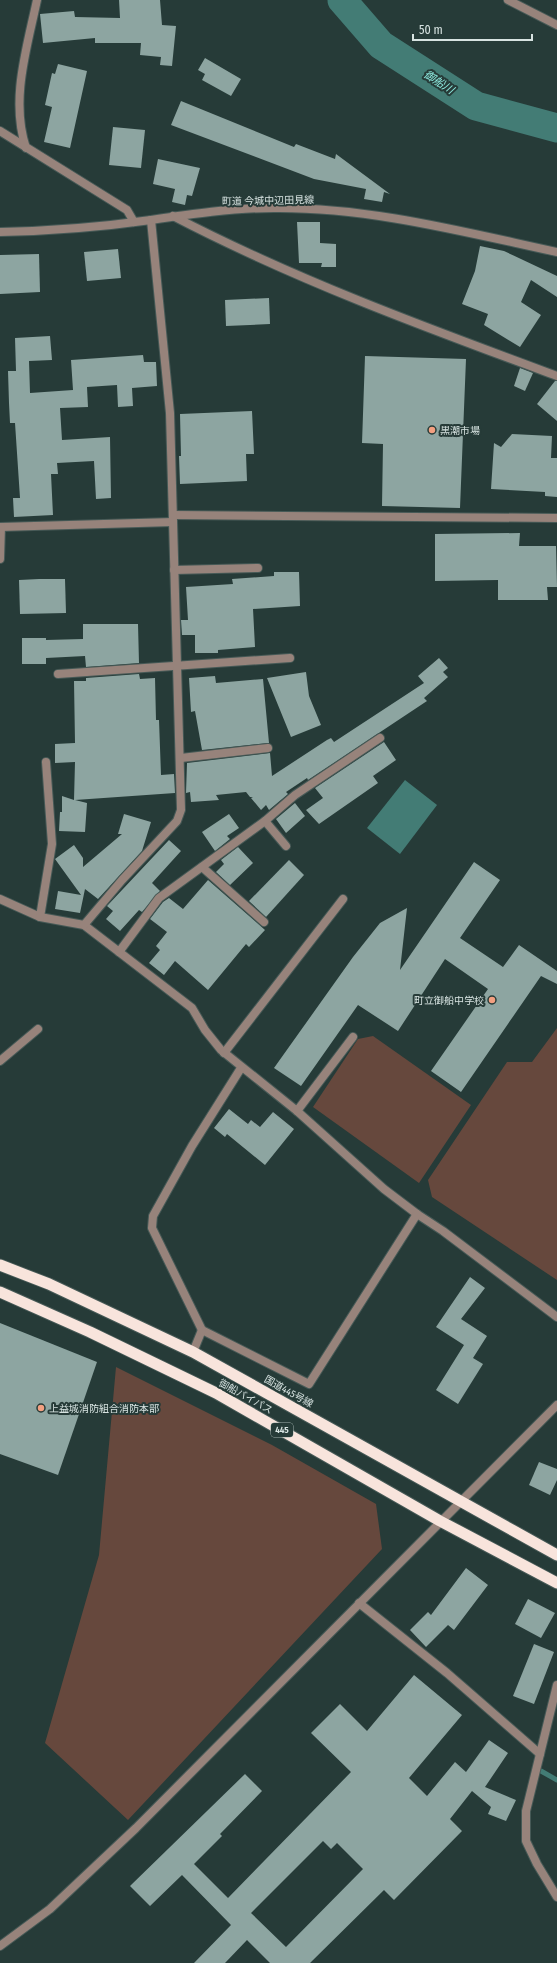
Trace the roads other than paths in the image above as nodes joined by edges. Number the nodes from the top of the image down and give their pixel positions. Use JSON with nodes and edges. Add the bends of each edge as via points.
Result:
{"nodes":[{"id":1,"x":37,"y":0,"type":"edge"},
{"id":2,"x":508,"y":0,"type":"edge"},
{"id":3,"x":557,"y":25,"type":"edge"},
{"id":4,"x":0,"y":131,"type":"edge"},
{"id":5,"x":26,"y":148,"type":"junction"},
{"id":6,"x":173,"y":216,"type":"junction"},
{"id":7,"x":151,"y":220,"type":"junction"},
{"id":8,"x":134,"y":222,"type":"junction"},
{"id":9,"x":0,"y":232,"type":"edge"},
{"id":10,"x":557,"y":252,"type":"edge"},
{"id":11,"x":557,"y":376,"type":"edge"},
{"id":12,"x":557,"y":518,"type":"edge"},
{"id":13,"x":173,"y":519,"type":"junction"},
{"id":14,"x":1,"y":527,"type":"edge"},
{"id":15,"x":0,"y":559,"type":"edge"},
{"id":16,"x":258,"y":568,"type":"dead end"},
{"id":17,"x":174,"y":570,"type":"junction"},
{"id":18,"x":290,"y":658,"type":"dead end"},
{"id":19,"x":177,"y":666,"type":"junction"},
{"id":20,"x":58,"y":674,"type":"dead end"},
{"id":21,"x":380,"y":738,"type":"dead end"},
{"id":22,"x":268,"y":748,"type":"dead end"},
{"id":23,"x":181,"y":758,"type":"junction"},
{"id":24,"x":46,"y":762,"type":"dead end"},
{"id":25,"x":265,"y":821,"type":"junction"},
{"id":26,"x":286,"y":846,"type":"dead end"},
{"id":27,"x":202,"y":867,"type":"junction"},
{"id":28,"x":0,"y":899,"type":"edge"},
{"id":29,"x":343,"y":899,"type":"dead end"},
{"id":30,"x":40,"y":917,"type":"junction"},
{"id":31,"x":264,"y":922,"type":"dead end"},
{"id":32,"x":84,"y":925,"type":"junction"},
{"id":33,"x":119,"y":952,"type":"junction"},
{"id":34,"x":38,"y":1028,"type":"dead end"},
{"id":35,"x":352,"y":1036,"type":"dead end"},
{"id":36,"x":224,"y":1053,"type":"junction"},
{"id":37,"x":0,"y":1061,"type":"edge"},
{"id":38,"x":241,"y":1068,"type":"junction"},
{"id":39,"x":297,"y":1111,"type":"junction"},
{"id":40,"x":417,"y":1214,"type":"junction"},
{"id":41,"x":0,"y":1265,"type":"edge"},
{"id":42,"x":0,"y":1292,"type":"edge"},
{"id":43,"x":557,"y":1317,"type":"edge"},
{"id":44,"x":202,"y":1330,"type":"junction"},
{"id":45,"x":193,"y":1352,"type":"junction"},
{"id":46,"x":557,"y":1405,"type":"edge"},
{"id":47,"x":460,"y":1500,"type":"junction"},
{"id":48,"x":440,"y":1521,"type":"junction"},
{"id":49,"x":557,"y":1555,"type":"edge"},
{"id":50,"x":557,"y":1583,"type":"edge"},
{"id":51,"x":359,"y":1603,"type":"junction"},
{"id":52,"x":557,"y":1685,"type":"edge"},
{"id":53,"x":540,"y":1754,"type":"junction"},
{"id":54,"x":557,"y":1898,"type":"edge"},
{"id":55,"x":0,"y":1946,"type":"edge"}],
"edges":[{"from":1,"to":5,"type":"street","via":[[24,57],[21,89],[20,119]]},
{"from":2,"to":3,"type":"street"},
{"from":4,"to":5,"type":"street"},
{"from":5,"to":8,"type":"street","via":[[128,210]]},
{"from":6,"to":7,"type":"street","name":"町道 今城中辺田見線"},
{"from":6,"to":10,"type":"street","name":"町道 今城中辺田見線","via":[[214,211],[314,208],[416,222]]},
{"from":6,"to":11,"type":"street","via":[[214,237],[344,294]]},
{"from":7,"to":8,"type":"street","name":"町道 今城中辺田見線"},
{"from":7,"to":13,"type":"street","via":[[170,412]]},
{"from":8,"to":9,"type":"street","name":"町道 今城中辺田見線","via":[[70,229]]},
{"from":12,"to":13,"type":"street"},
{"from":13,"to":14,"type":"street"},
{"from":13,"to":17,"type":"street"},
{"from":14,"to":15,"type":"street"},
{"from":16,"to":17,"type":"street"},
{"from":17,"to":19,"type":"street"},
{"from":18,"to":19,"type":"street"},
{"from":19,"to":20,"type":"street"},
{"from":19,"to":23,"type":"street"},
{"from":21,"to":25,"type":"street","via":[[295,795]]},
{"from":22,"to":23,"type":"street"},
{"from":23,"to":32,"type":"street","via":[[180,816]]},
{"from":24,"to":30,"type":"street","via":[[52,844]]},
{"from":25,"to":26,"type":"street"},
{"from":25,"to":27,"type":"street"},
{"from":27,"to":31,"type":"street"},
{"from":27,"to":33,"type":"street","via":[[159,898]]},
{"from":28,"to":30,"type":"street"},
{"from":29,"to":36,"type":"street"},
{"from":30,"to":32,"type":"street"},
{"from":32,"to":33,"type":"street"},
{"from":33,"to":36,"type":"street","via":[[192,1008],[205,1030]]},
{"from":34,"to":37,"type":"street"},
{"from":35,"to":39,"type":"street"},
{"from":36,"to":38,"type":"street"},
{"from":38,"to":39,"type":"street"},
{"from":38,"to":44,"type":"street","via":[[192,1146],[153,1216],[152,1228]]},
{"from":39,"to":40,"type":"street","via":[[384,1189]]},
{"from":40,"to":43,"type":"street","via":[[449,1235]]},
{"from":40,"to":44,"type":"street","via":[[309,1384]]},
{"from":41,"to":45,"type":"highway","name":"国道445号線","number":"445","via":[[49,1284]]},
{"from":42,"to":48,"type":"highway","name":"御船バイパス","number":"445","via":[[216,1393]]},
{"from":44,"to":45,"type":"street"},
{"from":45,"to":47,"type":"highway","name":"国道445号線","number":"445"},
{"from":46,"to":47,"type":"street"},
{"from":47,"to":48,"type":"street"},
{"from":47,"to":49,"type":"highway","name":"国道445号線","number":"445"},
{"from":48,"to":50,"type":"highway","name":"御船バイパス","number":"445"},
{"from":48,"to":51,"type":"street"},
{"from":51,"to":53,"type":"street","via":[[447,1673]]},
{"from":51,"to":55,"type":"street","via":[[136,1828],[50,1909]]},
{"from":52,"to":53,"type":"street"},
{"from":53,"to":54,"type":"street","via":[[526,1811],[526,1840]]}]}
